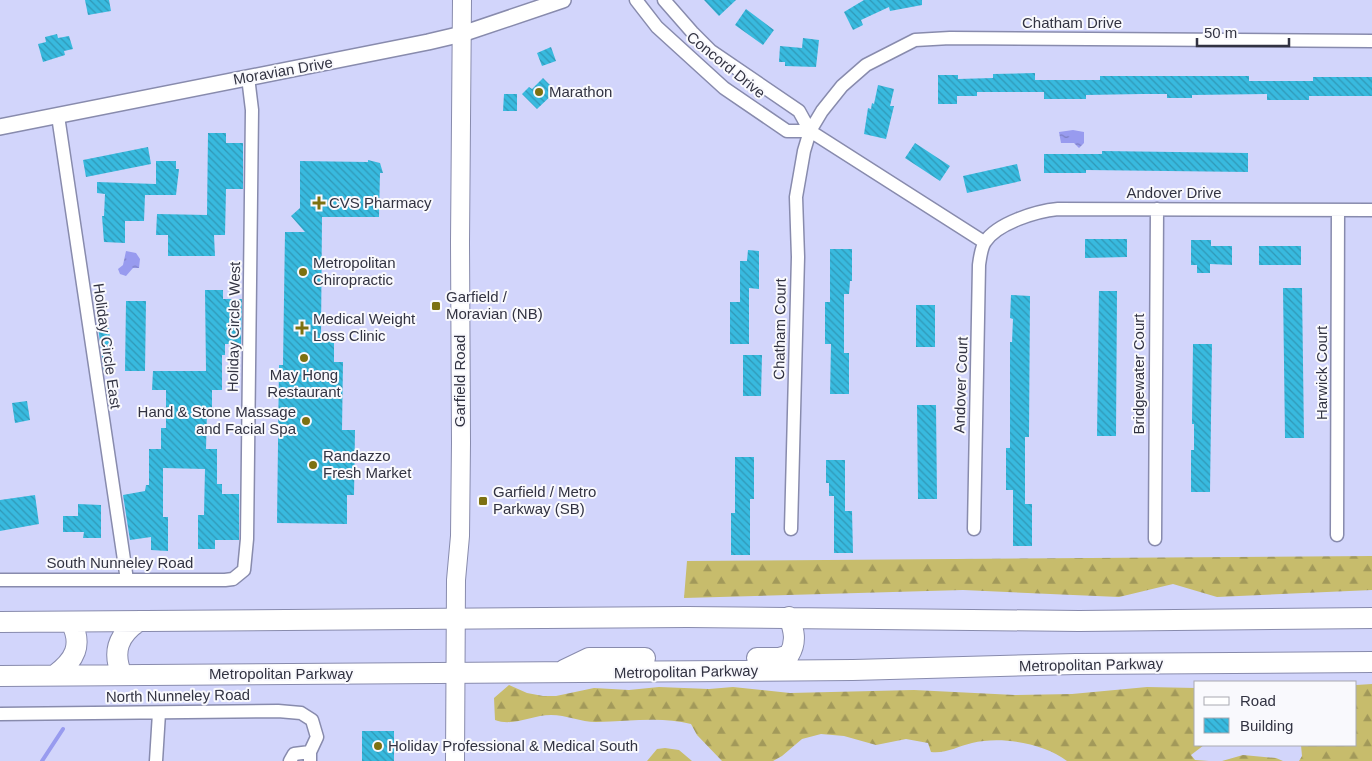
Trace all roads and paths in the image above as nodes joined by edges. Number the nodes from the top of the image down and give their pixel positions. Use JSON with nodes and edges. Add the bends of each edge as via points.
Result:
{"nodes":[{"id":1,"x":462,"y":0,"type":"edge"},
{"id":2,"x":563,"y":0,"type":"edge"},
{"id":3,"x":636,"y":0,"type":"edge"},
{"id":4,"x":664,"y":0,"type":"edge"},
{"id":5,"x":462,"y":34,"type":"junction"},
{"id":6,"x":1372,"y":41,"type":"edge"},
{"id":7,"x":248,"y":77,"type":"junction"},
{"id":8,"x":58,"y":116,"type":"junction"},
{"id":9,"x":0,"y":127,"type":"edge"},
{"id":10,"x":810,"y":131,"type":"junction"},
{"id":11,"x":1157,"y":209,"type":"junction"},
{"id":12,"x":1338,"y":210,"type":"junction"},
{"id":13,"x":1372,"y":210,"type":"edge"},
{"id":14,"x":984,"y":242,"type":"junction"},
{"id":15,"x":791,"y":529,"type":"dead end"},
{"id":16,"x":974,"y":529,"type":"dead end"},
{"id":17,"x":1338,"y":535,"type":"dead end"},
{"id":18,"x":1155,"y":539,"type":"dead end"},
{"id":19,"x":239,"y":575,"type":"joint"},
{"id":20,"x":0,"y":580,"type":"edge"},
{"id":21,"x":127,"y":580,"type":"junction"},
{"id":22,"x":788,"y":617,"type":"junction"},
{"id":23,"x":1372,"y":618,"type":"edge"},
{"id":24,"x":456,"y":619,"type":"junction"},
{"id":25,"x":139,"y":621,"type":"junction"},
{"id":26,"x":0,"y":622,"type":"edge"},
{"id":27,"x":71,"y":622,"type":"junction"},
{"id":28,"x":1372,"y":662,"type":"edge"},
{"id":29,"x":455,"y":672,"type":"junction"},
{"id":30,"x":558,"y":673,"type":"junction"},
{"id":31,"x":56,"y":675,"type":"junction"},
{"id":32,"x":122,"y":675,"type":"junction"},
{"id":33,"x":0,"y":676,"type":"edge"},
{"id":34,"x":159,"y":713,"type":"junction"},
{"id":35,"x":0,"y":714,"type":"edge"},
{"id":36,"x":310,"y":756,"type":"edge"},
{"id":37,"x":156,"y":761,"type":"edge"},
{"id":38,"x":290,"y":761,"type":"edge"},
{"id":39,"x":455,"y":761,"type":"edge"}],
"edges":[{"from":1,"to":5,"type":"main road","name":"Garfield Road"},
{"from":2,"to":5,"type":"street","name":"Moravian Drive"},
{"from":3,"to":10,"type":"street","name":"Concord Drive","via":[[657,27],[724,88],[787,130]]},
{"from":4,"to":10,"type":"street","name":"Concord Drive","via":[[711,50],[799,111]]},
{"from":5,"to":7,"type":"street","name":"Moravian Drive"},
{"from":5,"to":24,"type":"main road","name":"Garfield Road","via":[[460,536]]},
{"from":6,"to":10,"type":"street","name":"Chatham Drive","via":[[915,40],[866,65],[827,104]]},
{"from":7,"to":8,"type":"street","name":"Moravian Drive"},
{"from":7,"to":19,"type":"street","name":"Holiday Circle West","via":[[252,110],[247,538],[246,562]]},
{"from":8,"to":9,"type":"street","name":"Moravian Drive"},
{"from":8,"to":21,"type":"street","name":"Holiday Circle East"},
{"from":10,"to":14,"type":"street","name":"Concord Drive"},
{"from":10,"to":15,"type":"street","name":"Chatham Court","via":[[796,197],[798,257]]},
{"from":11,"to":12,"type":"street","name":"Andover Drive"},
{"from":11,"to":14,"type":"street","name":"Andover Drive","via":[[1044,210],[1005,226]]},
{"from":11,"to":18,"type":"street","name":"Bridgewater Court"},
{"from":12,"to":13,"type":"street","name":"Andover Drive"},
{"from":12,"to":17,"type":"street","name":"Harwick Court"},
{"from":14,"to":16,"type":"street","name":"Andover Court","via":[[979,265]]},
{"from":19,"to":21,"type":"street","name":"South Nunneley Road","via":[[226,580]]},
{"from":20,"to":21,"type":"street","name":"South Nunneley Road"},
{"from":22,"to":23,"type":"main road","via":[[1079,621]]},
{"from":22,"to":24,"type":"main road"},
{"from":22,"to":30,"type":"main road","via":[[794,643],[789,655],[779,658],[589,658]]},
{"from":24,"to":25,"type":"main road"},
{"from":24,"to":29,"type":"main road","name":"Garfield Road"},
{"from":25,"to":27,"type":"main road"},
{"from":25,"to":32,"type":"main road","via":[[124,634],[117,648],[116,658]]},
{"from":26,"to":27,"type":"main road"},
{"from":27,"to":31,"type":"main road","via":[[77,636],[77,651],[67,667]]},
{"from":28,"to":30,"type":"main road","name":"Metropolitan Parkway"},
{"from":29,"to":30,"type":"main road","name":"Metropolitan Parkway"},
{"from":29,"to":32,"type":"main road","name":"Metropolitan Parkway"},
{"from":29,"to":39,"type":"main road","name":"Garfield Road"},
{"from":31,"to":32,"type":"main road","name":"Metropolitan Parkway"},
{"from":31,"to":33,"type":"main road","name":"Metropolitan Parkway"},
{"from":34,"to":35,"type":"street","name":"North Nunneley Road"},
{"from":34,"to":36,"type":"street","name":"North Nunneley Road","via":[[301,713],[312,720],[317,737]]},
{"from":34,"to":37,"type":"street"},
{"from":36,"to":38,"type":"street","via":[[294,754]]}]}
